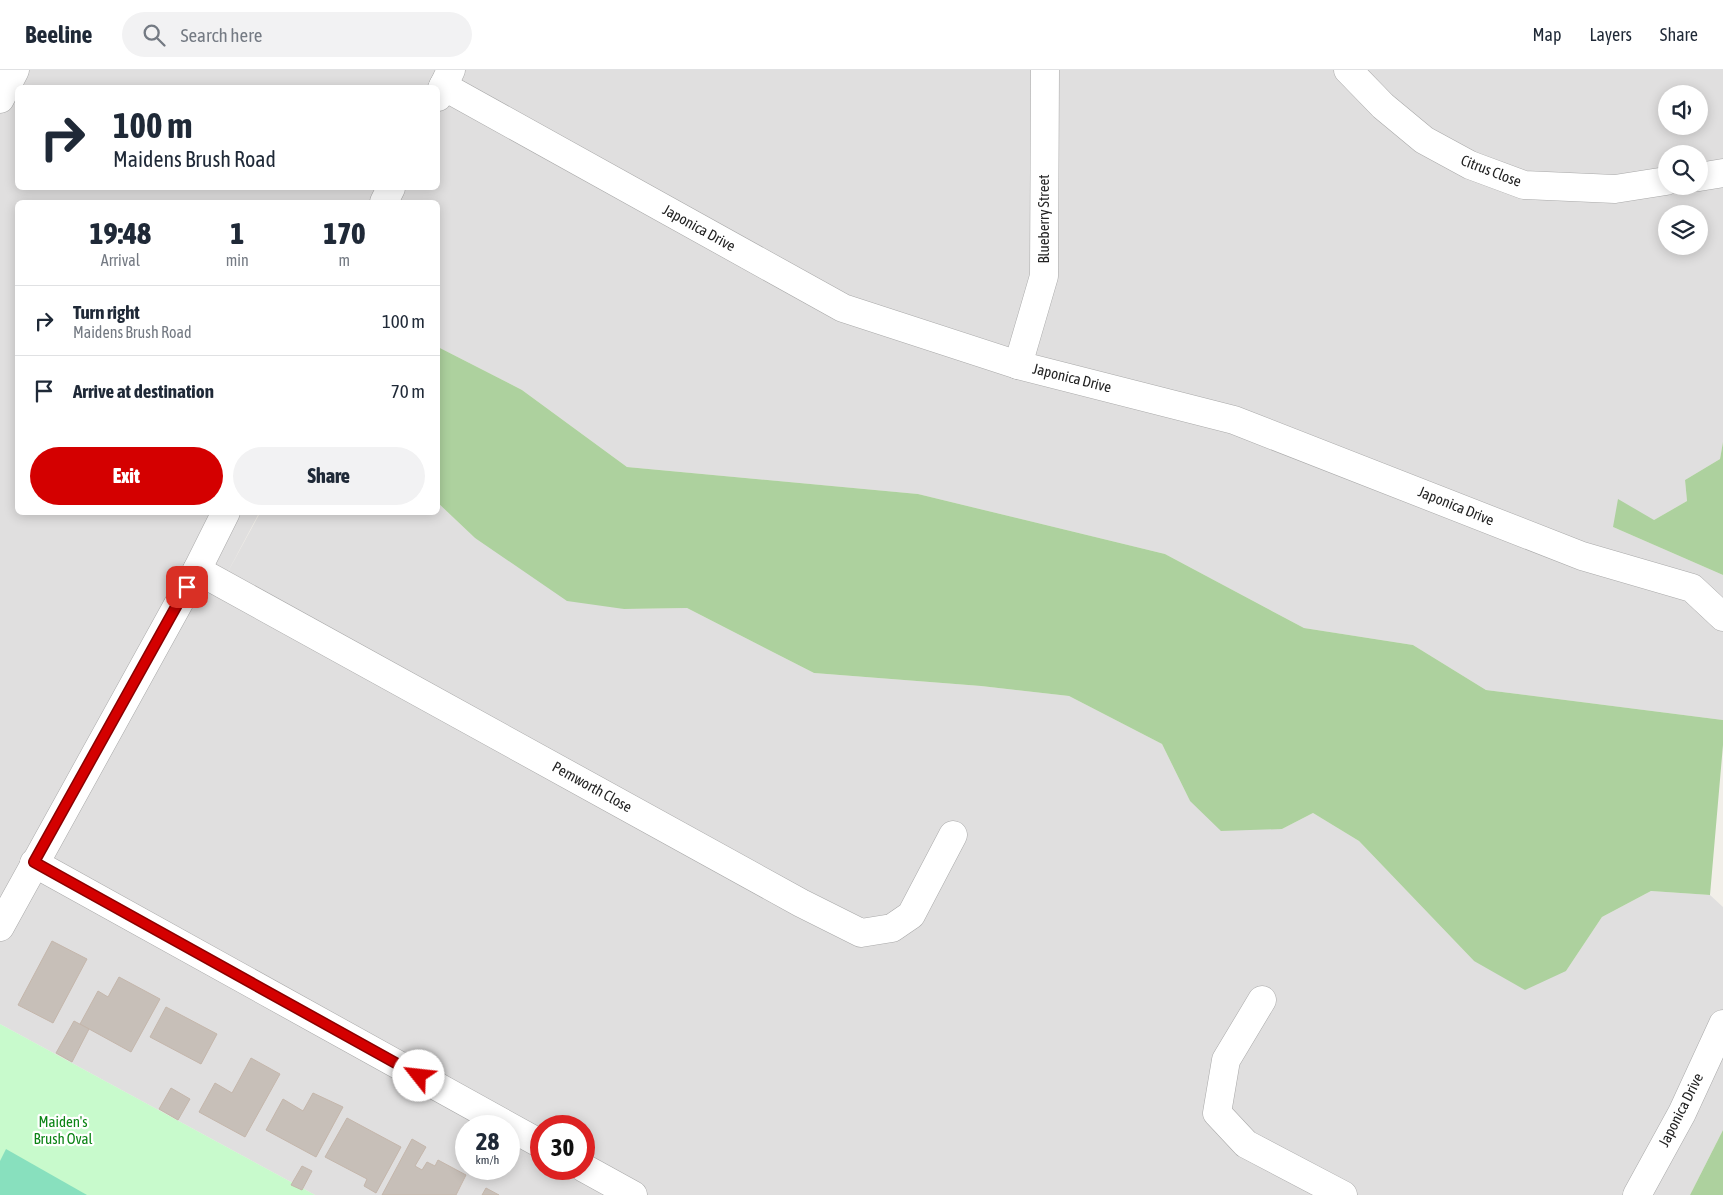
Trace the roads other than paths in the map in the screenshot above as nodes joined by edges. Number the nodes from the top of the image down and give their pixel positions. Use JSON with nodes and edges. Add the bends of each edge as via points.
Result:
{"nodes":[{"id":1,"x":15,"y":70,"type":"edge"},
{"id":2,"x":1045,"y":70,"type":"edge"},
{"id":3,"x":1348,"y":70,"type":"edge"},
{"id":4,"x":444,"y":84,"type":"edge"},
{"id":5,"x":0,"y":99,"type":"edge"},
{"id":6,"x":1723,"y":173,"type":"edge"},
{"id":7,"x":1708,"y":176,"type":"edge"},
{"id":8,"x":1658,"y":182,"type":"edge"},
{"id":9,"x":1018,"y":364,"type":"junction"},
{"id":10,"x":224,"y":515,"type":"edge"},
{"id":11,"x":196,"y":570,"type":"junction"},
{"id":12,"x":1723,"y":617,"type":"edge"},
{"id":13,"x":953,"y":835,"type":"dead end"},
{"id":14,"x":34,"y":862,"type":"junction"},
{"id":15,"x":0,"y":927,"type":"edge"},
{"id":16,"x":1262,"y":1000,"type":"dead end"},
{"id":17,"x":1723,"y":1024,"type":"edge"},
{"id":18,"x":530,"y":1138,"type":"edge"},
{"id":19,"x":595,"y":1174,"type":"edge"},
{"id":20,"x":633,"y":1195,"type":"edge"},
{"id":21,"x":1343,"y":1195,"type":"edge"},
{"id":22,"x":1637,"y":1195,"type":"edge"}],
"edges":[{"from":1,"to":5,"type":"street"},
{"from":2,"to":9,"type":"street","name":"Blueberry Street","via":[[1044,276]]},
{"from":3,"to":8,"type":"street","name":"Citrus Close","via":[[1383,106],[1424,140],[1470,165],[1524,185],[1615,189]]},
{"from":4,"to":9,"type":"street","name":"Japonica Drive","via":[[843,308]]},
{"from":6,"to":7,"type":"street"},
{"from":9,"to":12,"type":"street","name":"Japonica Drive","via":[[1234,420],[1582,556],[1692,588]]},
{"from":10,"to":11,"type":"street"},
{"from":11,"to":13,"type":"street","name":"Pemworth Close","via":[[861,933],[892,928],[911,915]]},
{"from":11,"to":14,"type":"street"},
{"from":14,"to":15,"type":"street"},
{"from":14,"to":18,"type":"street"},
{"from":16,"to":21,"type":"street","via":[[1226,1060],[1217,1113],[1246,1144]]},
{"from":17,"to":22,"type":"street","name":"Japonica Drive","via":[[1682,1113]]},
{"from":19,"to":20,"type":"street"}]}
